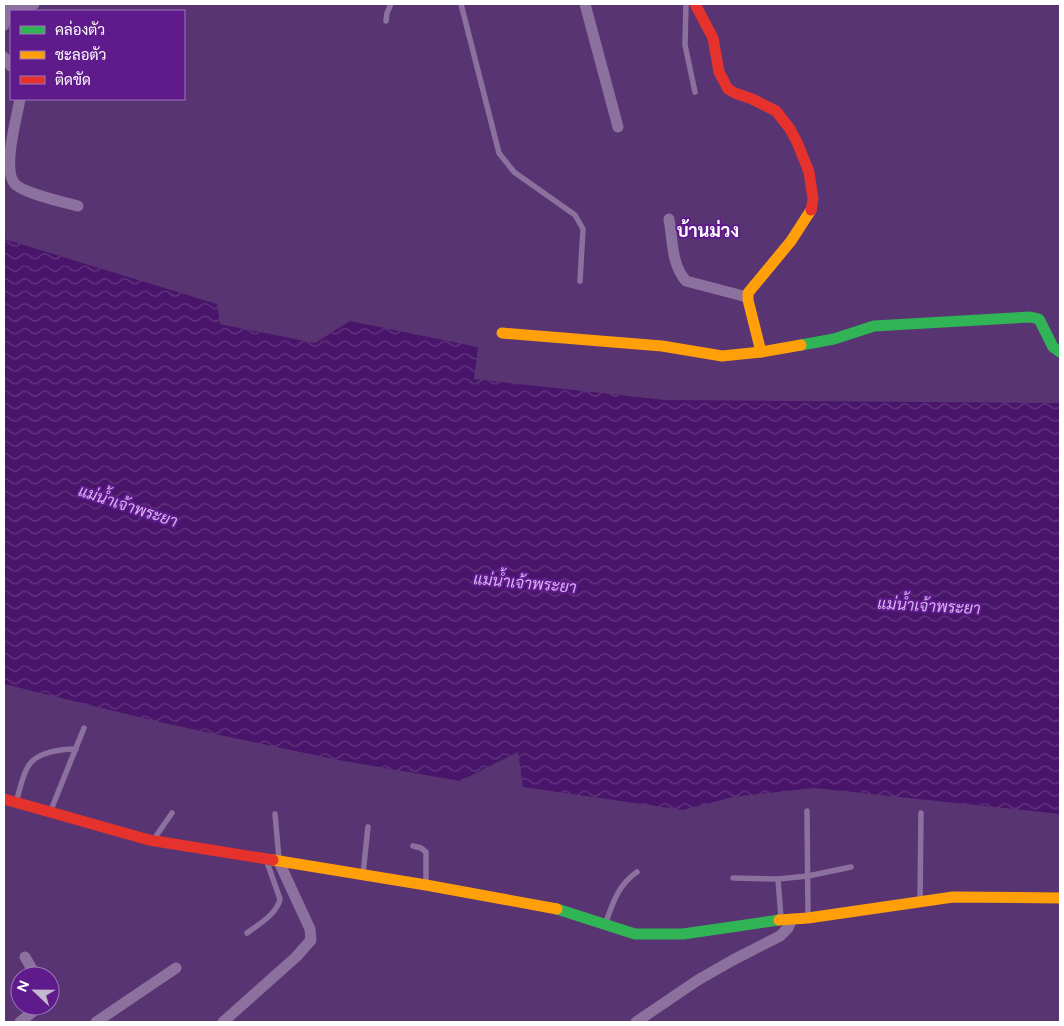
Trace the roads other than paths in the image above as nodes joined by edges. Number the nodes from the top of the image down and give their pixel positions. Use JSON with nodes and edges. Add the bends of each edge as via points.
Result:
{"nodes":[{"id":1,"x":12,"y":4,"type":"edge"},
{"id":2,"x":34,"y":4,"type":"edge"},
{"id":3,"x":392,"y":4,"type":"edge"},
{"id":4,"x":461,"y":4,"type":"edge"},
{"id":5,"x":585,"y":4,"type":"edge"},
{"id":6,"x":686,"y":4,"type":"edge"},
{"id":7,"x":695,"y":4,"type":"edge"},
{"id":8,"x":386,"y":21,"type":"dead end"},
{"id":9,"x":4,"y":26,"type":"edge"},
{"id":10,"x":695,"y":92,"type":"dead end"},
{"id":11,"x":20,"y":100,"type":"edge"},
{"id":12,"x":618,"y":127,"type":"dead end"},
{"id":13,"x":78,"y":206,"type":"dead end"},
{"id":14,"x":669,"y":219,"type":"dead end"},
{"id":15,"x":580,"y":281,"type":"dead end"},
{"id":16,"x":747,"y":297,"type":"junction"},
{"id":17,"x":502,"y":333,"type":"dead end"},
{"id":18,"x":761,"y":352,"type":"junction"},
{"id":19,"x":1060,"y":352,"type":"edge"},
{"id":20,"x":84,"y":728,"type":"dead end"},
{"id":21,"x":76,"y":749,"type":"junction"},
{"id":22,"x":4,"y":799,"type":"edge"},
{"id":23,"x":16,"y":802,"type":"junction"},
{"id":24,"x":807,"y":811,"type":"dead end"},
{"id":25,"x":51,"y":812,"type":"junction"},
{"id":26,"x":172,"y":812,"type":"dead end"},
{"id":27,"x":921,"y":813,"type":"dead end"},
{"id":28,"x":275,"y":814,"type":"dead end"},
{"id":29,"x":368,"y":827,"type":"dead end"},
{"id":30,"x":153,"y":841,"type":"junction"},
{"id":31,"x":413,"y":846,"type":"dead end"},
{"id":32,"x":266,"y":860,"type":"junction"},
{"id":33,"x":279,"y":862,"type":"junction"},
{"id":34,"x":851,"y":867,"type":"dead end"},
{"id":35,"x":637,"y":872,"type":"dead end"},
{"id":36,"x":363,"y":876,"type":"junction"},
{"id":37,"x":808,"y":876,"type":"junction"},
{"id":38,"x":733,"y":878,"type":"dead end"},
{"id":39,"x":778,"y":879,"type":"junction"},
{"id":40,"x":426,"y":885,"type":"junction"},
{"id":41,"x":1060,"y":898,"type":"edge"},
{"id":42,"x":920,"y":903,"type":"junction"},
{"id":43,"x":808,"y":918,"type":"junction"},
{"id":44,"x":786,"y":920,"type":"junction"},
{"id":45,"x":606,"y":924,"type":"junction"},
{"id":46,"x":246,"y":933,"type":"dead end"},
{"id":47,"x":24,"y":957,"type":"dead end"},
{"id":48,"x":30,"y":966,"type":"edge"},
{"id":49,"x":176,"y":968,"type":"dead end"},
{"id":50,"x":96,"y":1022,"type":"edge"},
{"id":51,"x":222,"y":1022,"type":"edge"},
{"id":52,"x":636,"y":1022,"type":"edge"}],
"edges":[{"from":1,"to":2,"type":"street","via":[[30,8]]},
{"from":1,"to":9,"type":"street"},
{"from":3,"to":8,"type":"lane"},
{"from":4,"to":15,"type":"lane","via":[[498,153],[514,172],[575,215],[583,230]]},
{"from":5,"to":12,"type":"street"},
{"from":6,"to":10,"type":"lane","via":[[685,45]]},
{"from":7,"to":16,"type":"street","via":[[714,38],[720,74],[727,88],[780,114],[801,147],[812,189],[814,204],[806,221]]},
{"from":11,"to":13,"type":"street","via":[[9,175],[25,190]]},
{"from":14,"to":16,"type":"street","via":[[674,258],[686,281]]},
{"from":16,"to":18,"type":"street"},
{"from":17,"to":18,"type":"street","via":[[662,346],[722,356]]},
{"from":18,"to":19,"type":"street","via":[[834,338],[874,326],[1030,316],[1039,319],[1052,347]]},
{"from":20,"to":21,"type":"lane"},
{"from":21,"to":23,"type":"lane","via":[[55,752],[30,762]]},
{"from":21,"to":25,"type":"lane"},
{"from":22,"to":23,"type":"street"},
{"from":23,"to":25,"type":"street"},
{"from":24,"to":37,"type":"lane"},
{"from":25,"to":30,"type":"street"},
{"from":26,"to":30,"type":"lane"},
{"from":27,"to":42,"type":"lane"},
{"from":28,"to":33,"type":"lane"},
{"from":29,"to":36,"type":"lane"},
{"from":30,"to":32,"type":"street"},
{"from":31,"to":40,"type":"lane","via":[[426,852]]},
{"from":32,"to":33,"type":"street"},
{"from":32,"to":46,"type":"lane","via":[[279,903],[274,911]]},
{"from":33,"to":36,"type":"street"},
{"from":33,"to":51,"type":"street","via":[[310,929],[311,940]]},
{"from":34,"to":37,"type":"lane"},
{"from":35,"to":45,"type":"lane","via":[[616,896]]},
{"from":36,"to":40,"type":"street"},
{"from":37,"to":39,"type":"lane"},
{"from":37,"to":43,"type":"lane"},
{"from":38,"to":39,"type":"lane"},
{"from":39,"to":44,"type":"lane"},
{"from":40,"to":45,"type":"street","via":[[544,906]]},
{"from":41,"to":42,"type":"street","via":[[953,897]]},
{"from":42,"to":43,"type":"street"},
{"from":43,"to":44,"type":"street"},
{"from":44,"to":45,"type":"street","via":[[667,935],[635,934]]},
{"from":44,"to":52,"type":"street","via":[[788,928],[780,936],[698,980]]},
{"from":47,"to":48,"type":"street"},
{"from":49,"to":50,"type":"street"}]}
